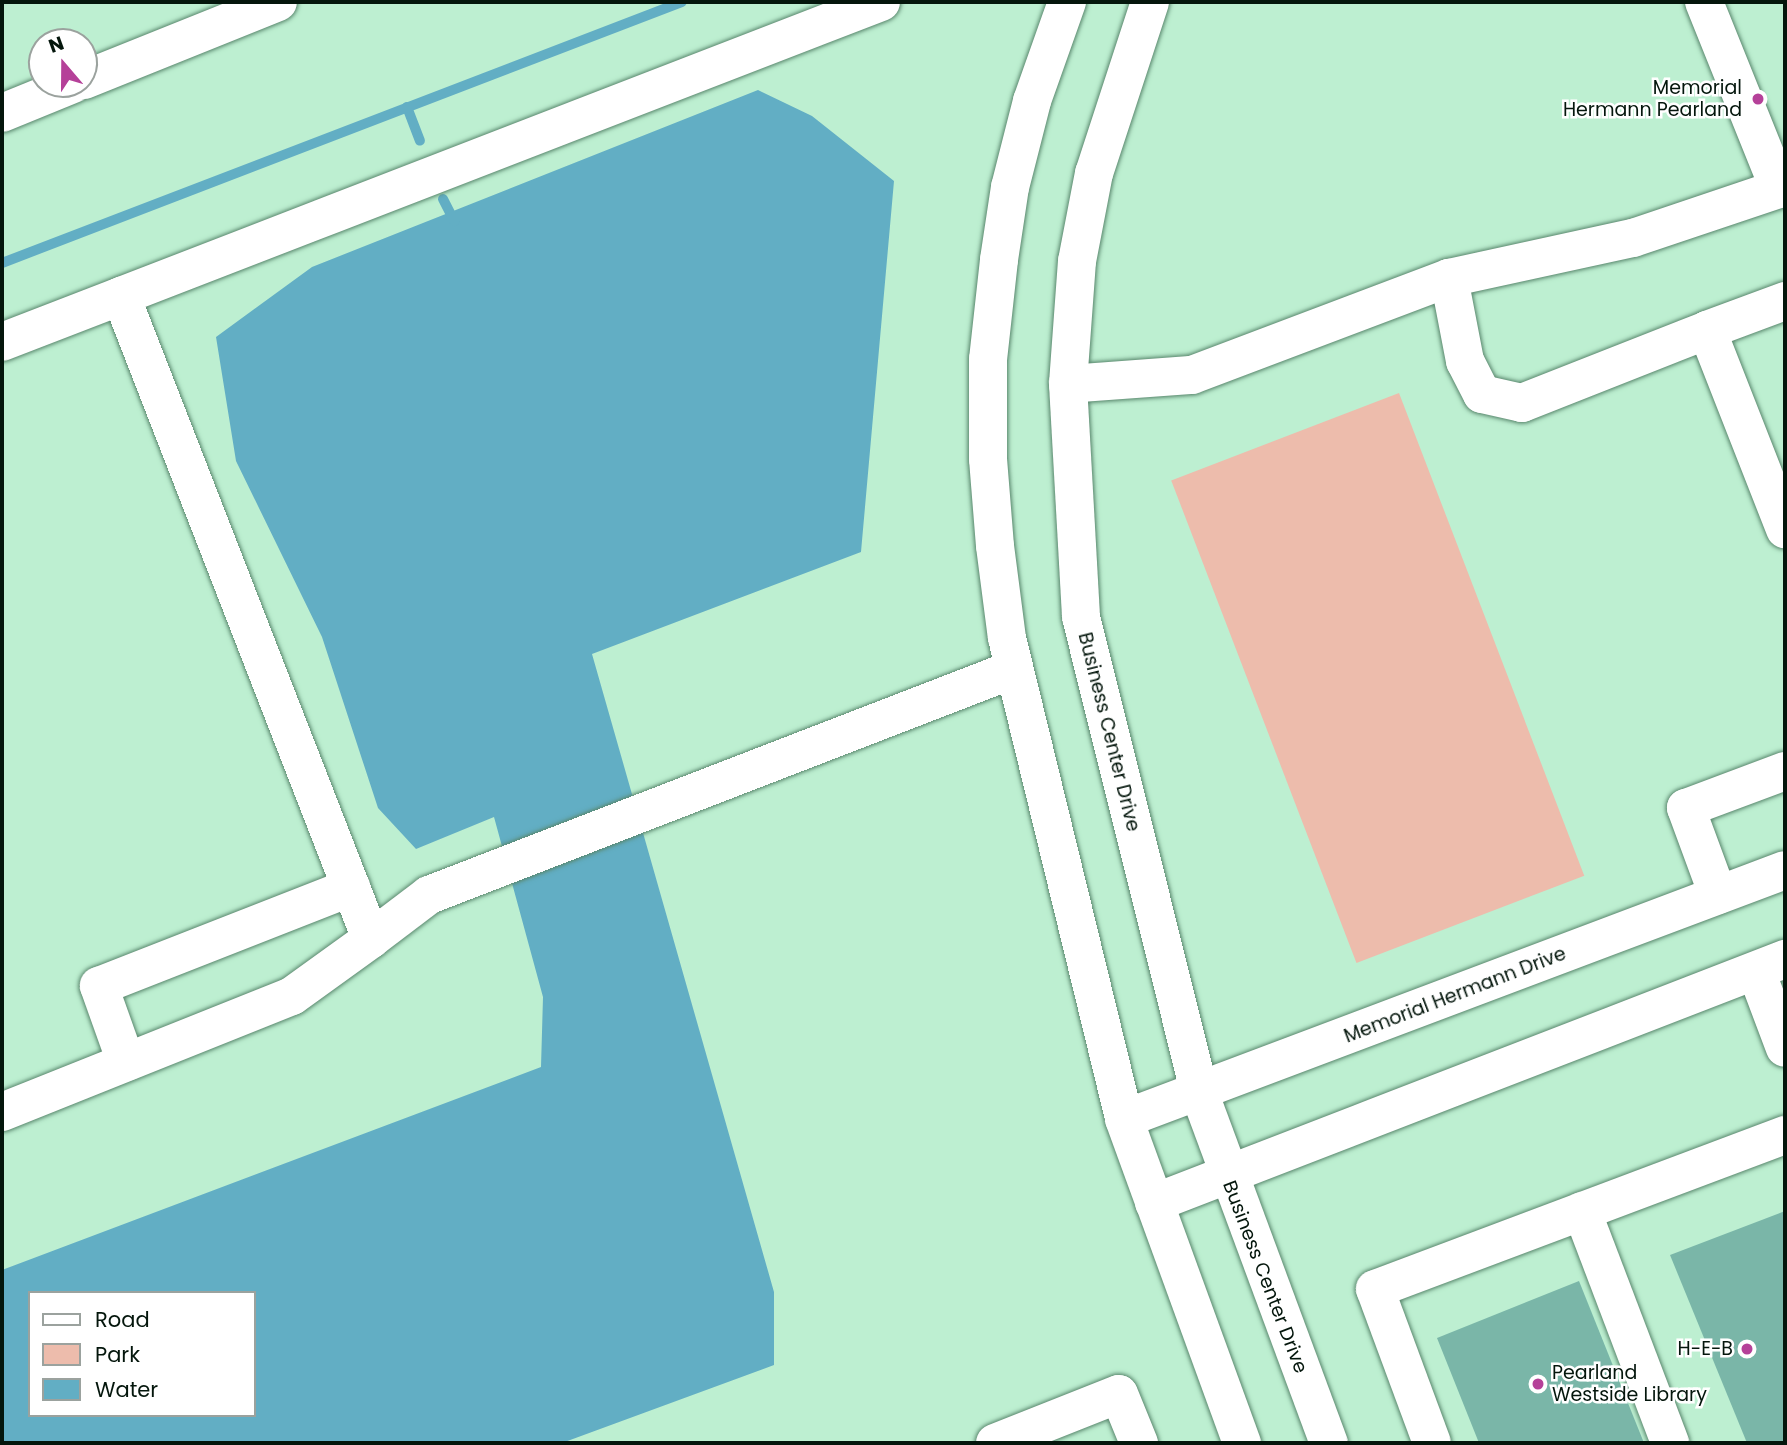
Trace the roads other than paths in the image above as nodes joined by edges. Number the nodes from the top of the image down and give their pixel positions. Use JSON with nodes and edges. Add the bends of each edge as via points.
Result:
{"nodes":[{"id":1,"x":278,"y":2,"type":"edge"},
{"id":2,"x":881,"y":2,"type":"edge"},
{"id":3,"x":1150,"y":2,"type":"edge"},
{"id":4,"x":1704,"y":2,"type":"edge"},
{"id":5,"x":1061,"y":3,"type":"edge"},
{"id":6,"x":98,"y":74,"type":"edge"},
{"id":7,"x":39,"y":98,"type":"edge"},
{"id":8,"x":2,"y":113,"type":"edge"},
{"id":9,"x":1782,"y":188,"type":"edge"},
{"id":10,"x":1449,"y":278,"type":"junction"},
{"id":11,"x":121,"y":296,"type":"junction"},
{"id":12,"x":1785,"y":301,"type":"edge"},
{"id":13,"x":1707,"y":330,"type":"junction"},
{"id":14,"x":2,"y":342,"type":"edge"},
{"id":15,"x":1068,"y":384,"type":"junction"},
{"id":16,"x":1785,"y":529,"type":"edge"},
{"id":17,"x":1014,"y":669,"type":"junction"},
{"id":18,"x":1785,"y":771,"type":"edge"},
{"id":19,"x":1785,"y":870,"type":"edge"},
{"id":20,"x":351,"y":887,"type":"junction"},
{"id":21,"x":1718,"y":895,"type":"junction"},
{"id":22,"x":371,"y":939,"type":"junction"},
{"id":23,"x":1770,"y":965,"type":"edge"},
{"id":24,"x":1785,"y":1048,"type":"edge"},
{"id":25,"x":126,"y":1062,"type":"junction"},
{"id":26,"x":1199,"y":1093,"type":"junction"},
{"id":27,"x":2,"y":1112,"type":"edge"},
{"id":28,"x":1124,"y":1119,"type":"junction"},
{"id":29,"x":1785,"y":1135,"type":"edge"},
{"id":30,"x":1226,"y":1173,"type":"junction"},
{"id":31,"x":1154,"y":1203,"type":"junction"},
{"id":32,"x":1582,"y":1211,"type":"junction"},
{"id":33,"x":995,"y":1443,"type":"edge"},
{"id":34,"x":1139,"y":1443,"type":"edge"},
{"id":35,"x":1242,"y":1443,"type":"edge"},
{"id":36,"x":1329,"y":1443,"type":"edge"},
{"id":37,"x":1432,"y":1443,"type":"edge"},
{"id":38,"x":1670,"y":1443,"type":"edge"}],
"edges":[{"from":1,"to":6,"type":"street"},
{"from":2,"to":11,"type":"street"},
{"from":3,"to":15,"type":"street","name":"Business Center Drive","via":[[1094,173],[1077,261]]},
{"from":4,"to":9,"type":"street"},
{"from":5,"to":17,"type":"street","via":[[1010,187],[988,359],[992,508]]},
{"from":7,"to":8,"type":"street"},
{"from":9,"to":10,"type":"street","via":[[1633,238]]},
{"from":10,"to":13,"type":"street","via":[[1465,361],[1482,394],[1522,403]]},
{"from":10,"to":15,"type":"street","via":[[1192,376]]},
{"from":11,"to":14,"type":"street"},
{"from":11,"to":20,"type":"street"},
{"from":12,"to":13,"type":"street"},
{"from":13,"to":16,"type":"street"},
{"from":15,"to":26,"type":"street","name":"Business Center Drive","via":[[1081,617]]},
{"from":17,"to":22,"type":"street","via":[[429,895]]},
{"from":17,"to":28,"type":"street"},
{"from":18,"to":21,"type":"street","via":[[1686,808]]},
{"from":19,"to":21,"type":"street","name":"Memorial Hermann Drive"},
{"from":20,"to":22,"type":"street"},
{"from":20,"to":25,"type":"street","via":[[99,986]]},
{"from":21,"to":26,"type":"street","name":"Memorial Hermann Drive"},
{"from":22,"to":25,"type":"street","via":[[292,996]]},
{"from":23,"to":24,"type":"street"},
{"from":23,"to":30,"type":"street"},
{"from":25,"to":27,"type":"street"},
{"from":26,"to":28,"type":"street","name":"Memorial Hermann Drive"},
{"from":26,"to":30,"type":"street","name":"Business Center Drive"},
{"from":28,"to":31,"type":"street"},
{"from":29,"to":32,"type":"street"},
{"from":30,"to":31,"type":"street"},
{"from":30,"to":36,"type":"street","name":"Business Center Drive"},
{"from":31,"to":35,"type":"street"},
{"from":32,"to":37,"type":"street","via":[[1375,1289]]},
{"from":32,"to":38,"type":"street"},
{"from":33,"to":34,"type":"street","via":[[1119,1394]]}]}
